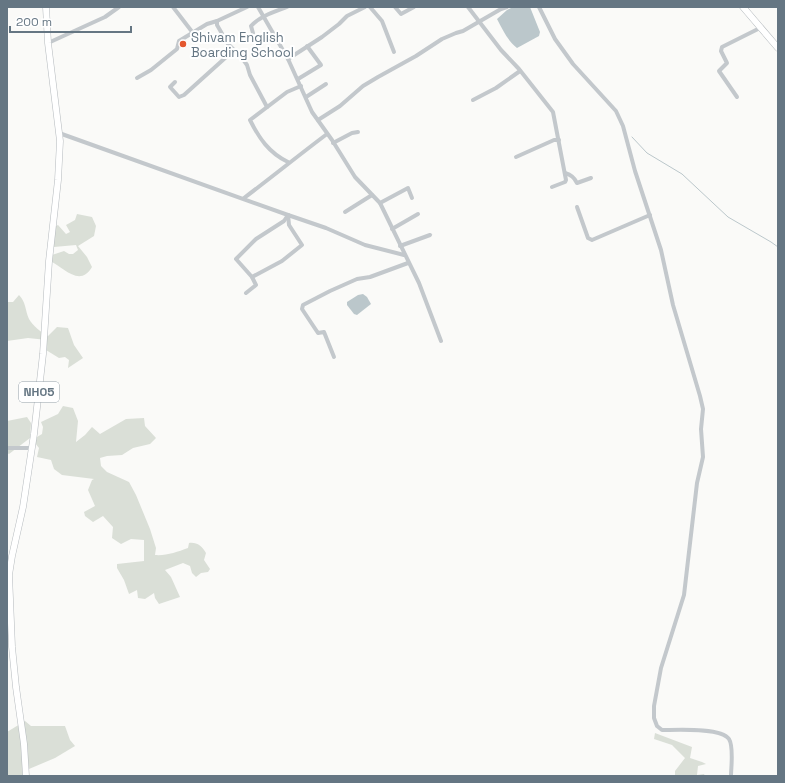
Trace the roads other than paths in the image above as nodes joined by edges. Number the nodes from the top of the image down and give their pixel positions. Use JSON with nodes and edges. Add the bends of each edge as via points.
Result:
{"nodes":[{"id":1,"x":46,"y":7,"type":"edge"},
{"id":2,"x":119,"y":7,"type":"edge"},
{"id":3,"x":173,"y":7,"type":"edge"},
{"id":4,"x":247,"y":7,"type":"edge"},
{"id":5,"x":258,"y":7,"type":"edge"},
{"id":6,"x":287,"y":7,"type":"edge"},
{"id":7,"x":366,"y":7,"type":"edge"},
{"id":8,"x":370,"y":7,"type":"edge"},
{"id":9,"x":395,"y":7,"type":"edge"},
{"id":10,"x":414,"y":7,"type":"edge"},
{"id":11,"x":468,"y":7,"type":"edge"},
{"id":12,"x":507,"y":7,"type":"edge"},
{"id":13,"x":539,"y":7,"type":"edge"},
{"id":14,"x":743,"y":7,"type":"edge"},
{"id":15,"x":264,"y":16,"type":"junction"},
{"id":16,"x":217,"y":21,"type":"junction"},
{"id":17,"x":479,"y":22,"type":"junction"},
{"id":18,"x":760,"y":28,"type":"junction"},
{"id":19,"x":192,"y":33,"type":"junction"},
{"id":20,"x":253,"y":33,"type":"dead end"},
{"id":21,"x":48,"y":43,"type":"junction"},
{"id":22,"x":308,"y":46,"type":"junction"},
{"id":23,"x":778,"y":48,"type":"edge"},
{"id":24,"x":234,"y":50,"type":"junction"},
{"id":25,"x":394,"y":52,"type":"dead end"},
{"id":26,"x":288,"y":58,"type":"junction"},
{"id":27,"x":520,"y":71,"type":"junction"},
{"id":28,"x":137,"y":78,"type":"dead end"},
{"id":29,"x":298,"y":79,"type":"junction"},
{"id":30,"x":175,"y":82,"type":"dead end"},
{"id":31,"x":326,"y":84,"type":"dead end"},
{"id":32,"x":301,"y":86,"type":"junction"},
{"id":33,"x":306,"y":97,"type":"junction"},
{"id":34,"x":737,"y":97,"type":"dead end"},
{"id":35,"x":473,"y":100,"type":"dead end"},
{"id":36,"x":267,"y":107,"type":"junction"},
{"id":37,"x":318,"y":120,"type":"junction"},
{"id":38,"x":358,"y":132,"type":"dead end"},
{"id":39,"x":59,"y":133,"type":"junction"},
{"id":40,"x":327,"y":134,"type":"junction"},
{"id":41,"x":559,"y":140,"type":"junction"},
{"id":42,"x":333,"y":143,"type":"junction"},
{"id":43,"x":516,"y":157,"type":"dead end"},
{"id":44,"x":288,"y":162,"type":"junction"},
{"id":45,"x":565,"y":174,"type":"junction"},
{"id":46,"x":591,"y":178,"type":"dead end"},
{"id":47,"x":552,"y":187,"type":"dead end"},
{"id":48,"x":372,"y":195,"type":"junction"},
{"id":49,"x":244,"y":198,"type":"junction"},
{"id":50,"x":412,"y":198,"type":"dead end"},
{"id":51,"x":380,"y":203,"type":"junction"},
{"id":52,"x":577,"y":207,"type":"dead end"},
{"id":53,"x":345,"y":212,"type":"dead end"},
{"id":54,"x":418,"y":214,"type":"dead end"},
{"id":55,"x":288,"y":215,"type":"junction"},
{"id":56,"x":650,"y":215,"type":"junction"},
{"id":57,"x":392,"y":229,"type":"junction"},
{"id":58,"x":430,"y":235,"type":"dead end"},
{"id":59,"x":400,"y":246,"type":"junction"},
{"id":60,"x":404,"y":255,"type":"junction"},
{"id":61,"x":408,"y":263,"type":"junction"},
{"id":62,"x":252,"y":277,"type":"junction"},
{"id":63,"x":246,"y":293,"type":"dead end"},
{"id":64,"x":441,"y":341,"type":"dead end"},
{"id":65,"x":334,"y":357,"type":"dead end"},
{"id":66,"x":7,"y":448,"type":"edge"},
{"id":67,"x":31,"y":448,"type":"junction"},
{"id":68,"x":26,"y":776,"type":"edge"},
{"id":69,"x":731,"y":776,"type":"edge"}],
"edges":[{"from":1,"to":21,"type":"main road","number":"NH05"},
{"from":2,"to":21,"type":"street","via":[[105,17]]},
{"from":3,"to":19,"type":"street"},
{"from":4,"to":16,"type":"street"},
{"from":5,"to":15,"type":"street"},
{"from":6,"to":15,"type":"street"},
{"from":7,"to":22,"type":"street","via":[[347,16]]},
{"from":8,"to":25,"type":"street","via":[[382,21]]},
{"from":9,"to":10,"type":"street","via":[[401,14]]},
{"from":11,"to":17,"type":"street"},
{"from":12,"to":17,"type":"street"},
{"from":13,"to":56,"type":"street","via":[[555,39],[573,64],[616,111]]},
{"from":14,"to":18,"type":"main road"},
{"from":15,"to":20,"type":"street","via":[[251,26]]},
{"from":15,"to":26,"type":"street"},
{"from":16,"to":19,"type":"street"},
{"from":16,"to":24,"type":"street","via":[[224,37]]},
{"from":17,"to":27,"type":"street"},
{"from":17,"to":37,"type":"street","via":[[442,39],[363,86],[340,106]]},
{"from":18,"to":23,"type":"main road"},
{"from":18,"to":34,"type":"street","via":[[722,47],[720,51],[727,63],[719,71]]},
{"from":19,"to":28,"type":"street","via":[[179,41],[177,49]]},
{"from":21,"to":39,"type":"main road","number":"NH05"},
{"from":22,"to":26,"type":"street"},
{"from":22,"to":29,"type":"street","via":[[321,65]]},
{"from":24,"to":30,"type":"street","via":[[184,95],[179,97],[170,87]]},
{"from":24,"to":36,"type":"street","via":[[247,65]]},
{"from":26,"to":29,"type":"street"},
{"from":27,"to":35,"type":"street"},
{"from":27,"to":41,"type":"street","via":[[553,112]]},
{"from":29,"to":32,"type":"street"},
{"from":31,"to":33,"type":"street"},
{"from":32,"to":33,"type":"street"},
{"from":32,"to":36,"type":"street","via":[[287,92]]},
{"from":33,"to":37,"type":"street"},
{"from":36,"to":44,"type":"street","via":[[250,120],[266,147]]},
{"from":37,"to":40,"type":"street"},
{"from":38,"to":42,"type":"street"},
{"from":39,"to":49,"type":"street"},
{"from":39,"to":67,"type":"main road","number":"NH05","via":[[58,180],[49,261],[43,354]]},
{"from":40,"to":42,"type":"street"},
{"from":40,"to":44,"type":"street"},
{"from":41,"to":43,"type":"street"},
{"from":41,"to":45,"type":"street"},
{"from":42,"to":48,"type":"street","via":[[355,177]]},
{"from":44,"to":49,"type":"street"},
{"from":45,"to":46,"type":"street","via":[[571,175],[577,183]]},
{"from":45,"to":47,"type":"street","via":[[565,182]]},
{"from":48,"to":51,"type":"street"},
{"from":48,"to":53,"type":"street"},
{"from":49,"to":55,"type":"street"},
{"from":50,"to":51,"type":"street","via":[[408,188]]},
{"from":51,"to":57,"type":"street"},
{"from":52,"to":56,"type":"street","via":[[588,238],[592,240]]},
{"from":54,"to":57,"type":"street"},
{"from":55,"to":60,"type":"street","via":[[365,245]]},
{"from":55,"to":62,"type":"street","via":[[284,221],[248,246],[236,259]]},
{"from":55,"to":62,"type":"street","via":[[289,225],[302,245],[282,261]]},
{"from":56,"to":69,"type":"street","via":[[703,409],[703,457],[697,483],[684,594],[657,686],[654,718],[662,730],[699,730],[726,736],[731,747]]},
{"from":57,"to":59,"type":"street"},
{"from":58,"to":59,"type":"street"},
{"from":59,"to":60,"type":"street"},
{"from":60,"to":61,"type":"street"},
{"from":61,"to":64,"type":"street","via":[[419,283]]},
{"from":61,"to":65,"type":"street","via":[[357,279],[303,305],[303,312],[318,333],[324,332]]},
{"from":62,"to":63,"type":"street","via":[[256,285]]},
{"from":66,"to":67,"type":"street"},
{"from":67,"to":68,"type":"main road","number":"NH05","via":[[10,575],[12,647]]}]}
